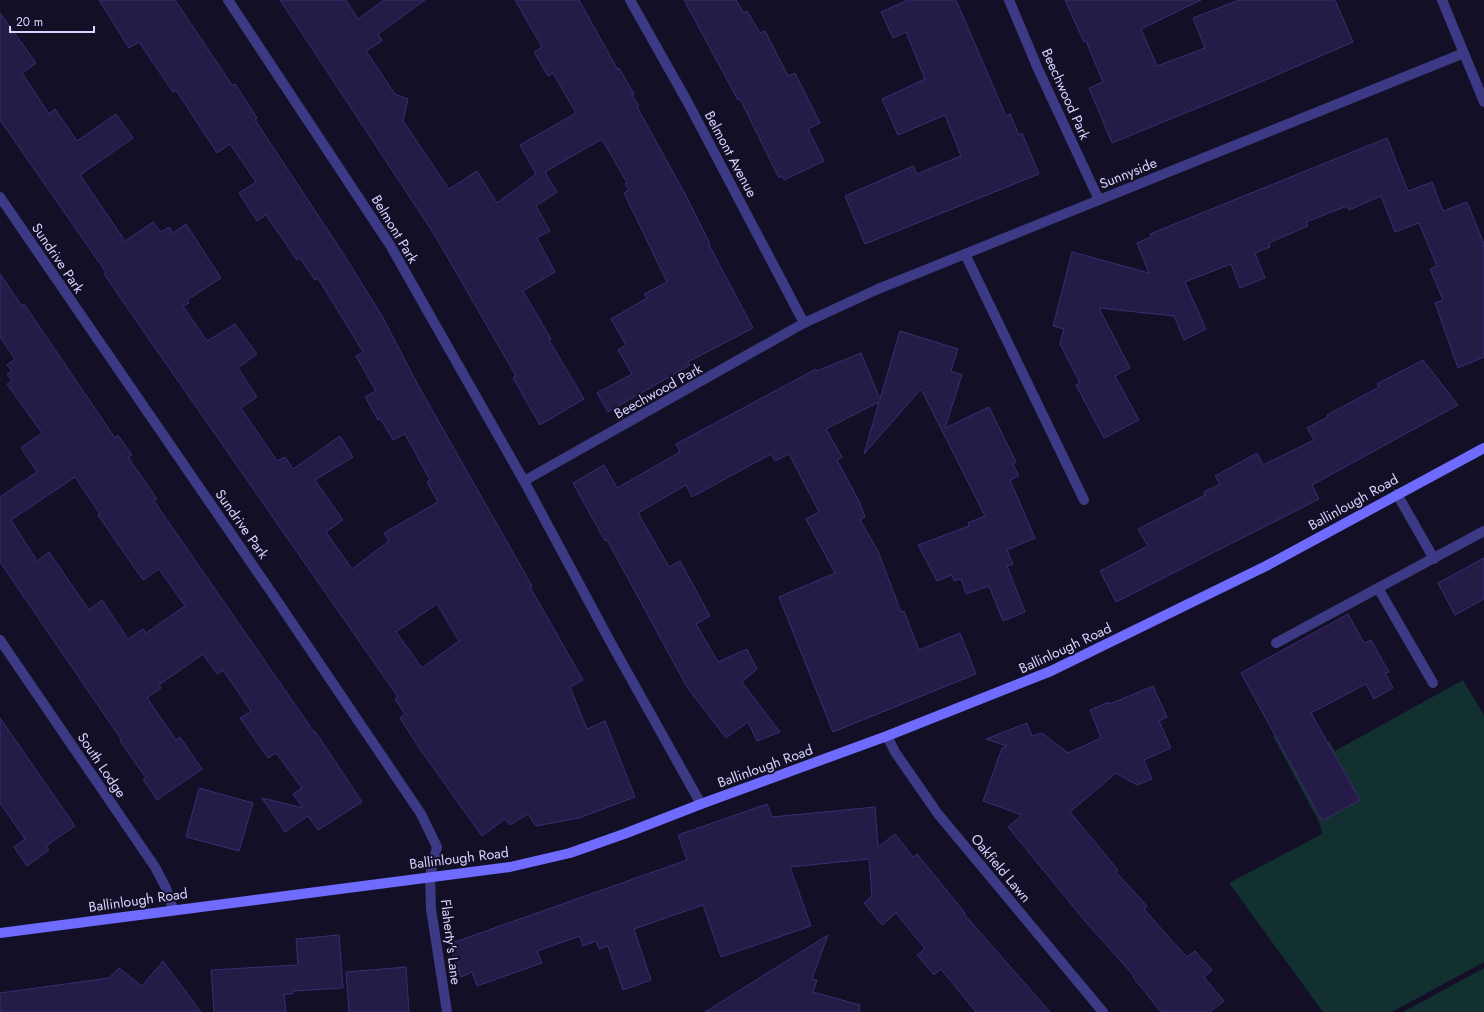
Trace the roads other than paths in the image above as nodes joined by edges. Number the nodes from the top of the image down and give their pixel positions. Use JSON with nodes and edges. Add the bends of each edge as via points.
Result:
{"nodes":[{"id":1,"x":228,"y":0,"type":"edge"},
{"id":2,"x":630,"y":0,"type":"edge"},
{"id":3,"x":1009,"y":0,"type":"edge"},
{"id":4,"x":1442,"y":0,"type":"edge"},
{"id":5,"x":1464,"y":53,"type":"junction"},
{"id":6,"x":1484,"y":102,"type":"edge"},
{"id":7,"x":0,"y":197,"type":"edge"},
{"id":8,"x":1099,"y":200,"type":"junction"},
{"id":9,"x":965,"y":254,"type":"junction"},
{"id":10,"x":804,"y":323,"type":"junction"},
{"id":11,"x":1484,"y":448,"type":"edge"},
{"id":12,"x":524,"y":481,"type":"junction"},
{"id":13,"x":1397,"y":494,"type":"junction"},
{"id":14,"x":1084,"y":500,"type":"dead end"},
{"id":15,"x":1484,"y":531,"type":"edge"},
{"id":16,"x":1434,"y":559,"type":"junction"},
{"id":17,"x":1378,"y":588,"type":"junction"},
{"id":18,"x":0,"y":640,"type":"edge"},
{"id":19,"x":1276,"y":643,"type":"dead end"},
{"id":20,"x":1432,"y":683,"type":"dead end"},
{"id":21,"x":888,"y":736,"type":"junction"},
{"id":22,"x":701,"y":804,"type":"junction"},
{"id":23,"x":430,"y":876,"type":"junction"},
{"id":24,"x":173,"y":909,"type":"junction"},
{"id":25,"x":0,"y":933,"type":"edge"},
{"id":26,"x":447,"y":1012,"type":"edge"},
{"id":27,"x":1103,"y":1012,"type":"edge"}],
"edges":[{"from":1,"to":12,"type":"street","name":"Belmont Park","via":[[390,245]]},
{"from":2,"to":10,"type":"street","name":"Belmont Avenue","via":[[687,101]]},
{"from":3,"to":8,"type":"street","name":"Beechwood Park"},
{"from":4,"to":5,"type":"street"},
{"from":5,"to":6,"type":"street"},
{"from":5,"to":8,"type":"street","name":"Sunnyside"},
{"from":7,"to":23,"type":"street","name":"Sundrive Park","via":[[418,809],[437,847]]},
{"from":8,"to":9,"type":"street","name":"Sunnyside"},
{"from":9,"to":10,"type":"street","name":"Sunnyside","via":[[878,289]]},
{"from":9,"to":14,"type":"street"},
{"from":10,"to":12,"type":"street","name":"Beechwood Park"},
{"from":11,"to":13,"type":"street","name":"Ballinlough Road"},
{"from":12,"to":22,"type":"street","name":"Belmont Park"},
{"from":13,"to":16,"type":"street"},
{"from":13,"to":21,"type":"street","name":"Ballinlough Road","via":[[1266,566],[1051,671]]},
{"from":15,"to":16,"type":"street"},
{"from":16,"to":17,"type":"street"},
{"from":17,"to":19,"type":"street"},
{"from":17,"to":20,"type":"street"},
{"from":18,"to":24,"type":"street","name":"South Lodge","via":[[155,867]]},
{"from":21,"to":22,"type":"street","name":"Ballinlough Road"},
{"from":21,"to":27,"type":"street","name":"Oakfield Lawn","via":[[895,752],[938,814]]},
{"from":22,"to":23,"type":"street","name":"Ballinlough Road","via":[[570,853],[510,867]]},
{"from":23,"to":24,"type":"street","name":"Ballinlough Road"},
{"from":23,"to":26,"type":"street","name":"Flaherty's Lane","via":[[431,909]]},
{"from":24,"to":25,"type":"street","name":"Ballinlough Road"}]}
